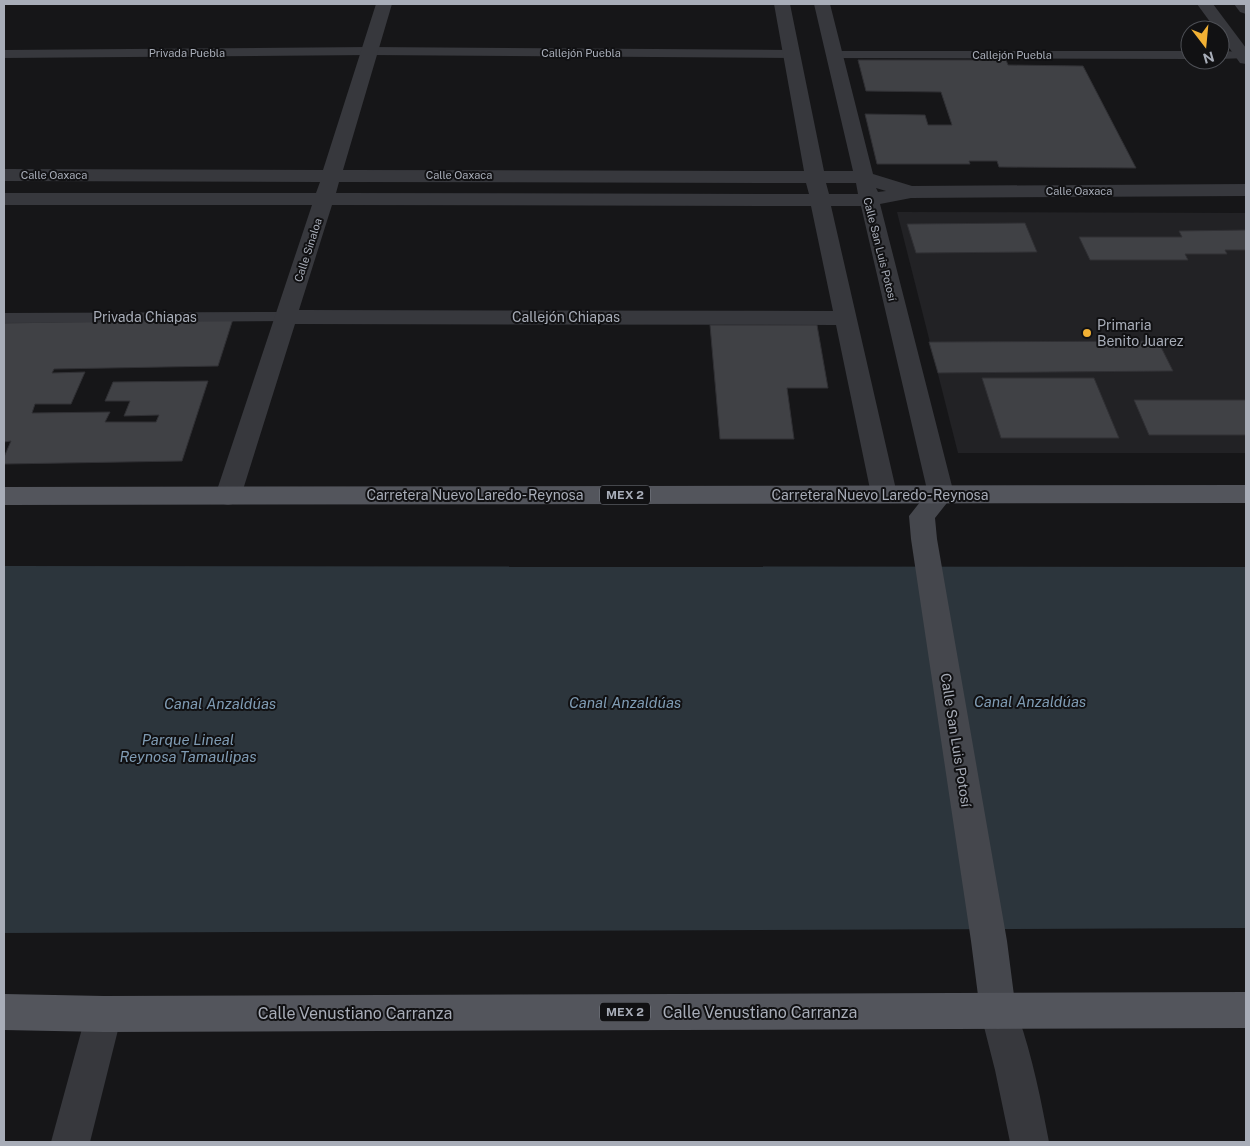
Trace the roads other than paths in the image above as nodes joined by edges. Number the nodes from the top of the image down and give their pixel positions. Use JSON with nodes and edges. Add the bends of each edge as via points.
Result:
{"nodes":[{"id":1,"x":384,"y":4,"type":"edge"},
{"id":2,"x":782,"y":4,"type":"edge"},
{"id":3,"x":822,"y":4,"type":"edge"},
{"id":4,"x":1205,"y":4,"type":"edge"},
{"id":5,"x":1242,"y":4,"type":"edge"},
{"id":6,"x":1246,"y":9,"type":"edge"},
{"id":7,"x":370,"y":51,"type":"junction"},
{"id":8,"x":4,"y":54,"type":"edge"},
{"id":9,"x":792,"y":54,"type":"junction"},
{"id":10,"x":833,"y":55,"type":"junction"},
{"id":11,"x":1180,"y":55,"type":"edge"},
{"id":12,"x":1230,"y":56,"type":"edge"},
{"id":13,"x":1245,"y":57,"type":"edge"},
{"id":14,"x":4,"y":175,"type":"edge"},
{"id":15,"x":332,"y":175,"type":"junction"},
{"id":16,"x":815,"y":177,"type":"junction"},
{"id":17,"x":862,"y":177,"type":"junction"},
{"id":18,"x":1246,"y":190,"type":"edge"},
{"id":19,"x":911,"y":192,"type":"junction"},
{"id":20,"x":4,"y":199,"type":"edge"},
{"id":21,"x":324,"y":199,"type":"junction"},
{"id":22,"x":820,"y":200,"type":"junction"},
{"id":23,"x":868,"y":200,"type":"junction"},
{"id":24,"x":286,"y":317,"type":"junction"},
{"id":25,"x":4,"y":318,"type":"edge"},
{"id":26,"x":846,"y":318,"type":"junction"},
{"id":27,"x":884,"y":494,"type":"junction"},
{"id":28,"x":941,"y":494,"type":"junction"},
{"id":29,"x":1246,"y":494,"type":"edge"},
{"id":30,"x":4,"y":496,"type":"edge"},
{"id":31,"x":228,"y":496,"type":"junction"},
{"id":32,"x":923,"y":528,"type":"junction"},
{"id":33,"x":1246,"y":1010,"type":"edge"},
{"id":34,"x":998,"y":1011,"type":"junction"},
{"id":35,"x":4,"y":1012,"type":"edge"},
{"id":36,"x":104,"y":1014,"type":"junction"},
{"id":37,"x":70,"y":1142,"type":"edge"},
{"id":38,"x":1030,"y":1142,"type":"edge"}],
"edges":[{"from":1,"to":7,"type":"street","name":"Calle Sinaloa"},
{"from":2,"to":9,"type":"street"},
{"from":3,"to":10,"type":"street","name":"Calle San Luis Potosí"},
{"from":4,"to":13,"type":"street"},
{"from":5,"to":6,"type":"street"},
{"from":7,"to":8,"type":"lane","name":"Privada Puebla"},
{"from":7,"to":9,"type":"lane","name":"Callejón Puebla"},
{"from":7,"to":15,"type":"street","name":"Calle Sinaloa"},
{"from":9,"to":16,"type":"street"},
{"from":10,"to":11,"type":"lane","name":"Callejón Puebla"},
{"from":10,"to":17,"type":"street","name":"Calle San Luis Potosí"},
{"from":12,"to":13,"type":"lane"},
{"from":14,"to":15,"type":"street","name":"Calle Oaxaca"},
{"from":15,"to":16,"type":"street","name":"Calle Oaxaca"},
{"from":15,"to":21,"type":"street","name":"Calle Sinaloa"},
{"from":16,"to":17,"type":"street","name":"Calle Oaxaca"},
{"from":16,"to":22,"type":"street"},
{"from":17,"to":19,"type":"street","name":"Calle Oaxaca"},
{"from":17,"to":23,"type":"street","name":"Calle San Luis Potosí"},
{"from":18,"to":19,"type":"street","name":"Calle Oaxaca"},
{"from":19,"to":23,"type":"street","name":"Calle Oaxaca"},
{"from":20,"to":21,"type":"street","name":"Calle Oaxaca"},
{"from":21,"to":22,"type":"street","name":"Calle Oaxaca"},
{"from":21,"to":24,"type":"street","name":"Calle Sinaloa"},
{"from":22,"to":23,"type":"street","name":"Calle Oaxaca"},
{"from":22,"to":26,"type":"street"},
{"from":23,"to":28,"type":"street","name":"Calle San Luis Potosí"},
{"from":24,"to":25,"type":"lane","name":"Privada Chiapas"},
{"from":24,"to":26,"type":"street","name":"Callejón Chiapas"},
{"from":24,"to":31,"type":"street","name":"Calle Sinaloa"},
{"from":26,"to":27,"type":"street"},
{"from":27,"to":28,"type":"main road","name":"Carretera Nuevo Laredo- Reynosa","number":"MEX 2"},
{"from":27,"to":31,"type":"main road","name":"Carretera Nuevo Laredo- Reynosa","number":"MEX 2"},
{"from":27,"to":32,"type":"street"},
{"from":28,"to":29,"type":"main road","name":"Carretera Nuevo Laredo- Reynosa","number":"MEX 2"},
{"from":28,"to":32,"type":"street"},
{"from":30,"to":31,"type":"main road","name":"Carretera Nuevo Laredo- Reynosa","number":"MEX 2"},
{"from":32,"to":34,"type":"street","name":"Calle San Luis Potosí"},
{"from":33,"to":34,"type":"main road","name":"Calle Venustiano Carranza","number":"MEX 2"},
{"from":34,"to":36,"type":"main road","name":"Calle Venustiano Carranza","number":"MEX 2"},
{"from":34,"to":38,"type":"street"},
{"from":35,"to":36,"type":"main road","name":"Calle Venustiano Carranza","number":"MEX 2"},
{"from":36,"to":37,"type":"street"}]}
